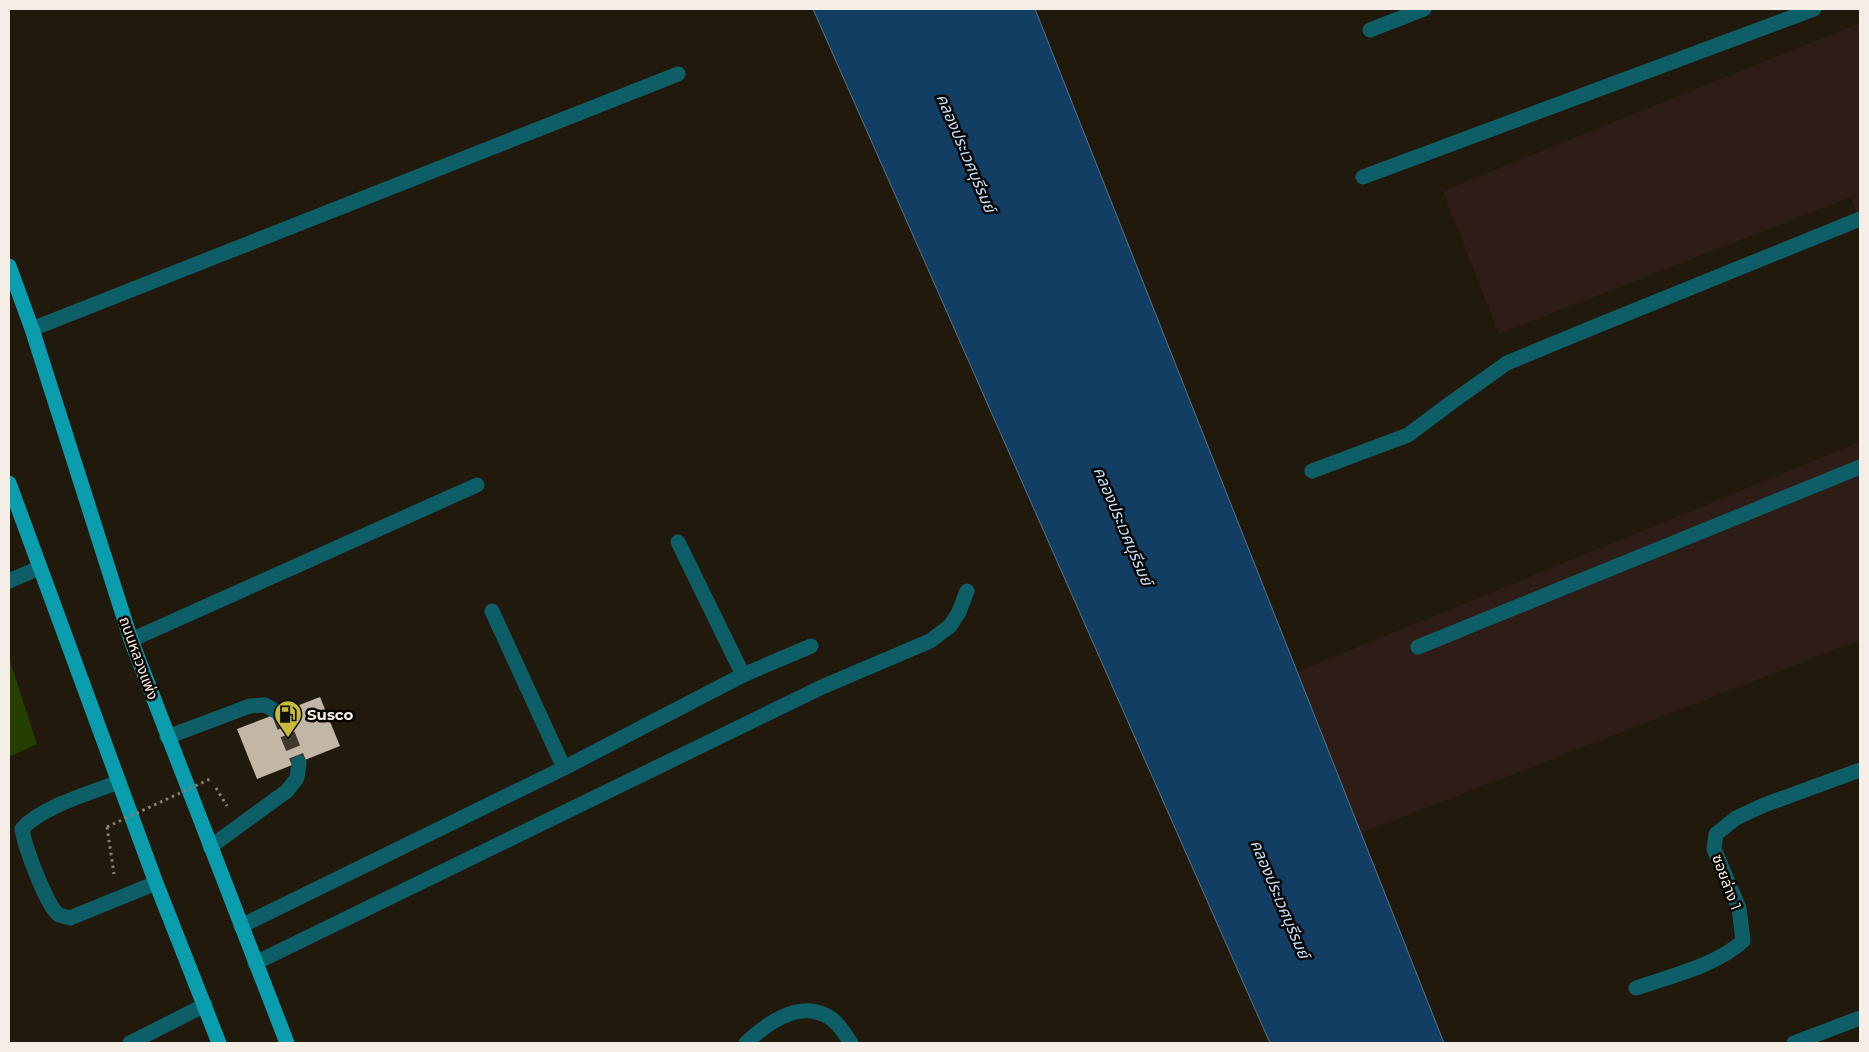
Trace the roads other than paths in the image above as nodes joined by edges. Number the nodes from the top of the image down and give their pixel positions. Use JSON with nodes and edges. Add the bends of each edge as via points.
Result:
{"nodes":[{"id":1,"x":1424,"y":9,"type":"edge"},
{"id":2,"x":1814,"y":9,"type":"edge"},
{"id":3,"x":1370,"y":30,"type":"dead end"},
{"id":4,"x":678,"y":74,"type":"dead end"},
{"id":5,"x":1363,"y":177,"type":"dead end"},
{"id":6,"x":1860,"y":219,"type":"edge"},
{"id":7,"x":9,"y":266,"type":"edge"},
{"id":8,"x":32,"y":329,"type":"junction"},
{"id":9,"x":1860,"y":467,"type":"edge"},
{"id":10,"x":1312,"y":471,"type":"dead end"},
{"id":11,"x":477,"y":485,"type":"dead end"},
{"id":12,"x":10,"y":491,"type":"edge"},
{"id":13,"x":678,"y":542,"type":"dead end"},
{"id":14,"x":39,"y":568,"type":"junction"},
{"id":15,"x":9,"y":581,"type":"edge"},
{"id":16,"x":967,"y":592,"type":"dead end"},
{"id":17,"x":492,"y":611,"type":"dead end"},
{"id":18,"x":131,"y":640,"type":"junction"},
{"id":19,"x":811,"y":646,"type":"dead end"},
{"id":20,"x":1418,"y":647,"type":"dead end"},
{"id":21,"x":743,"y":675,"type":"junction"},
{"id":22,"x":279,"y":713,"type":"dead end"},
{"id":23,"x":167,"y":737,"type":"junction"},
{"id":24,"x":299,"y":763,"type":"tunnel mouth"},
{"id":25,"x":564,"y":768,"type":"junction"},
{"id":26,"x":1860,"y":770,"type":"edge"},
{"id":27,"x":118,"y":782,"type":"junction"},
{"id":28,"x":210,"y":847,"type":"junction"},
{"id":29,"x":156,"y":883,"type":"junction"},
{"id":30,"x":241,"y":926,"type":"junction"},
{"id":31,"x":255,"y":963,"type":"junction"},
{"id":32,"x":1636,"y":988,"type":"dead end"},
{"id":33,"x":205,"y":1004,"type":"junction"},
{"id":34,"x":1860,"y":1018,"type":"edge"},
{"id":35,"x":130,"y":1043,"type":"edge"},
{"id":36,"x":219,"y":1043,"type":"edge"},
{"id":37,"x":287,"y":1043,"type":"edge"},
{"id":38,"x":746,"y":1043,"type":"edge"},
{"id":39,"x":851,"y":1043,"type":"edge"},
{"id":40,"x":1794,"y":1043,"type":"edge"}],
"edges":[{"from":1,"to":3,"type":"street"},
{"from":2,"to":5,"type":"street"},
{"from":4,"to":8,"type":"street"},
{"from":6,"to":10,"type":"street","via":[[1508,363],[1408,435]]},
{"from":7,"to":8,"type":"main road","name":"ถนนหลวงแพ่ง"},
{"from":8,"to":18,"type":"main road","name":"ถนนหลวงแพ่ง"},
{"from":9,"to":20,"type":"street"},
{"from":11,"to":18,"type":"street"},
{"from":12,"to":14,"type":"main road"},
{"from":13,"to":21,"type":"street"},
{"from":14,"to":15,"type":"street"},
{"from":14,"to":27,"type":"main road"},
{"from":16,"to":31,"type":"street","via":[[950,626],[930,641],[822,687]]},
{"from":17,"to":25,"type":"street"},
{"from":18,"to":23,"type":"main road","name":"ถนนหลวงแพ่ง"},
{"from":19,"to":21,"type":"street"},
{"from":21,"to":25,"type":"street"},
{"from":22,"to":23,"type":"street","via":[[265,705],[250,706]]},
{"from":23,"to":28,"type":"main road","name":"ถนนหลวงแพ่ง"},
{"from":24,"to":28,"type":"street","via":[[297,778],[287,791]]},
{"from":25,"to":30,"type":"street"},
{"from":26,"to":32,"type":"street","name":"ซอยล่าง 1","via":[[1764,805],[1736,818],[1716,834],[1714,849],[1739,908],[1742,941],[1716,960]]},
{"from":27,"to":29,"type":"main road"},
{"from":27,"to":29,"type":"street","via":[[29,820],[22,829],[23,841],[50,905],[58,914],[70,918]]},
{"from":28,"to":30,"type":"main road","name":"ถนนหลวงแพ่ง"},
{"from":29,"to":33,"type":"main road"},
{"from":30,"to":31,"type":"main road","name":"ถนนหลวงแพ่ง"},
{"from":31,"to":37,"type":"main road","name":"ถนนหลวงแพ่ง"},
{"from":33,"to":35,"type":"street"},
{"from":33,"to":36,"type":"main road"},
{"from":34,"to":40,"type":"street"},
{"from":38,"to":39,"type":"street","via":[[780,1017],[804,1010],[825,1014]]}]}
